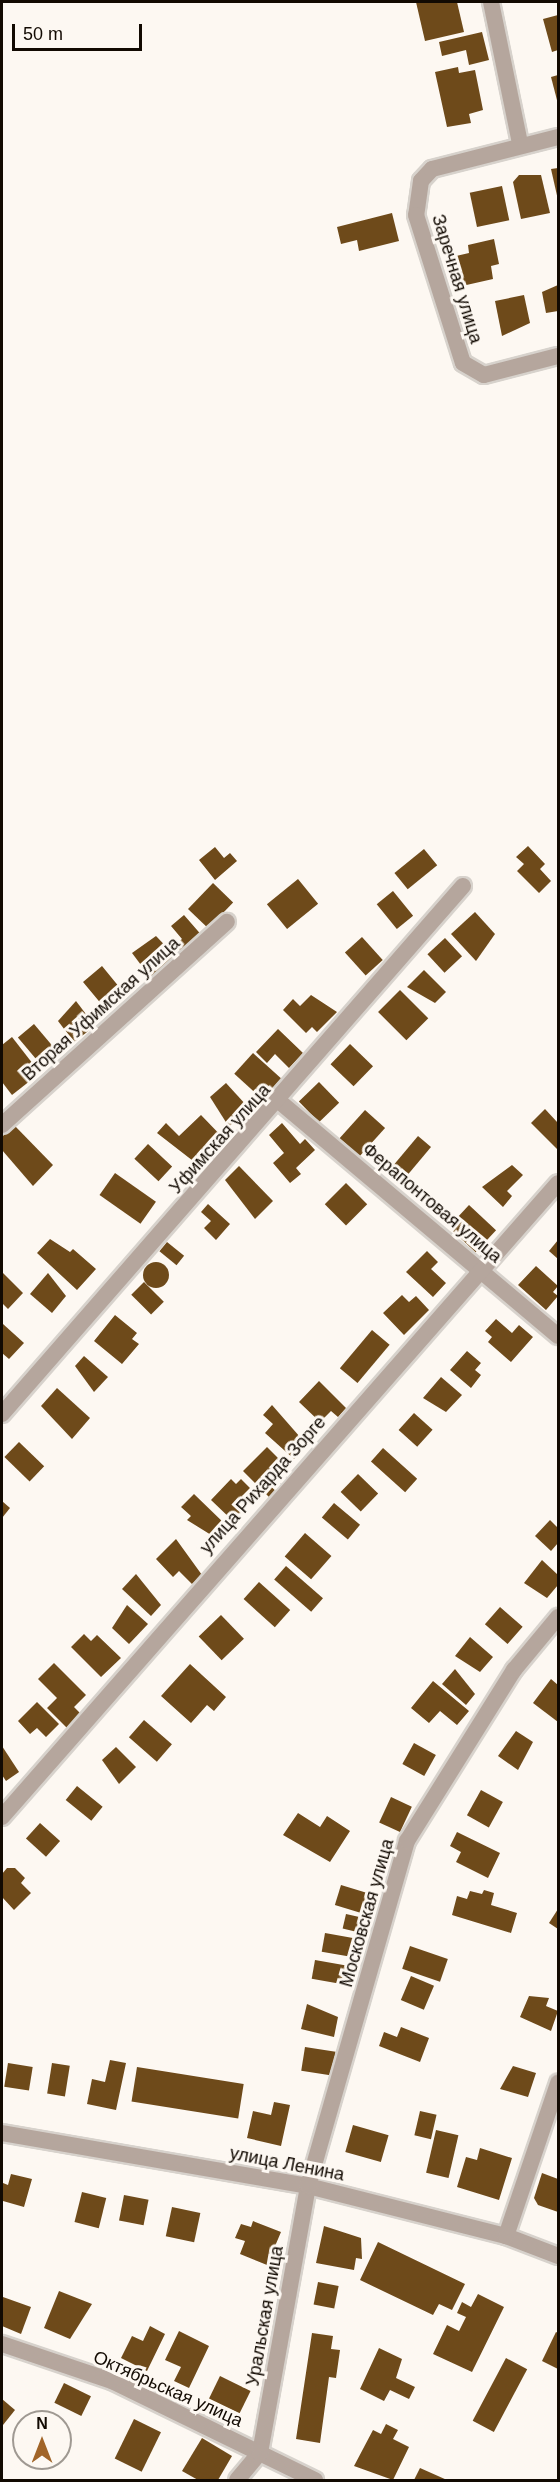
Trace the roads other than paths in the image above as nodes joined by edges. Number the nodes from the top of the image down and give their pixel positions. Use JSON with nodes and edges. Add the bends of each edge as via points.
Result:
{"nodes":[{"id":1,"x":491,"y":2,"type":"edge"},
{"id":2,"x":558,"y":137,"type":"edge"},
{"id":3,"x":520,"y":143,"type":"junction"},
{"id":4,"x":558,"y":356,"type":"edge"},
{"id":5,"x":463,"y":886,"type":"dead end"},
{"id":6,"x":227,"y":922,"type":"dead end"},
{"id":7,"x":280,"y":1102,"type":"junction"},
{"id":8,"x":2,"y":1125,"type":"edge"},
{"id":9,"x":558,"y":1183,"type":"edge"},
{"id":10,"x":482,"y":1270,"type":"junction"},
{"id":11,"x":558,"y":1336,"type":"edge"},
{"id":12,"x":2,"y":1414,"type":"edge"},
{"id":13,"x":558,"y":1617,"type":"edge"},
{"id":14,"x":2,"y":1817,"type":"edge"},
{"id":15,"x":558,"y":2083,"type":"edge"},
{"id":16,"x":2,"y":2133,"type":"edge"},
{"id":17,"x":308,"y":2186,"type":"junction"},
{"id":18,"x":506,"y":2236,"type":"junction"},
{"id":19,"x":558,"y":2256,"type":"edge"},
{"id":20,"x":2,"y":2344,"type":"edge"},
{"id":21,"x":260,"y":2453,"type":"junction"},
{"id":22,"x":237,"y":2481,"type":"edge"},
{"id":23,"x":315,"y":2481,"type":"edge"}],
"edges":[{"from":1,"to":3,"type":"street"},
{"from":2,"to":3,"type":"street","name":"Заречная улица"},
{"from":3,"to":4,"type":"street","name":"Заречная улица","via":[[432,169],[421,181],[416,215],[463,363],[484,375]]},
{"from":5,"to":7,"type":"street","name":"Уфимская улица"},
{"from":6,"to":8,"type":"street","name":"Вторая Уфимская улица"},
{"from":7,"to":10,"type":"street","name":"Ферапонтовая улица"},
{"from":7,"to":12,"type":"street","name":"Уфимская улица"},
{"from":9,"to":10,"type":"street","name":"улица Рихарда Зорге"},
{"from":10,"to":11,"type":"street","name":"Ферапонтовая улица"},
{"from":10,"to":14,"type":"street","name":"улица Рихарда Зорге"},
{"from":13,"to":17,"type":"street","name":"Московская улица","via":[[514,1670],[407,1841]]},
{"from":15,"to":18,"type":"street"},
{"from":16,"to":17,"type":"street","name":"улица Ленина"},
{"from":17,"to":18,"type":"street","name":"улица Ленина"},
{"from":17,"to":21,"type":"street","name":"Уральская улица"},
{"from":18,"to":19,"type":"street","name":"улица Ленина"},
{"from":20,"to":21,"type":"street","name":"Октябрьская улица","via":[[112,2381]]},
{"from":21,"to":22,"type":"street","name":"Уральская улица"},
{"from":21,"to":23,"type":"street","name":"Октябрьская улица"}]}
